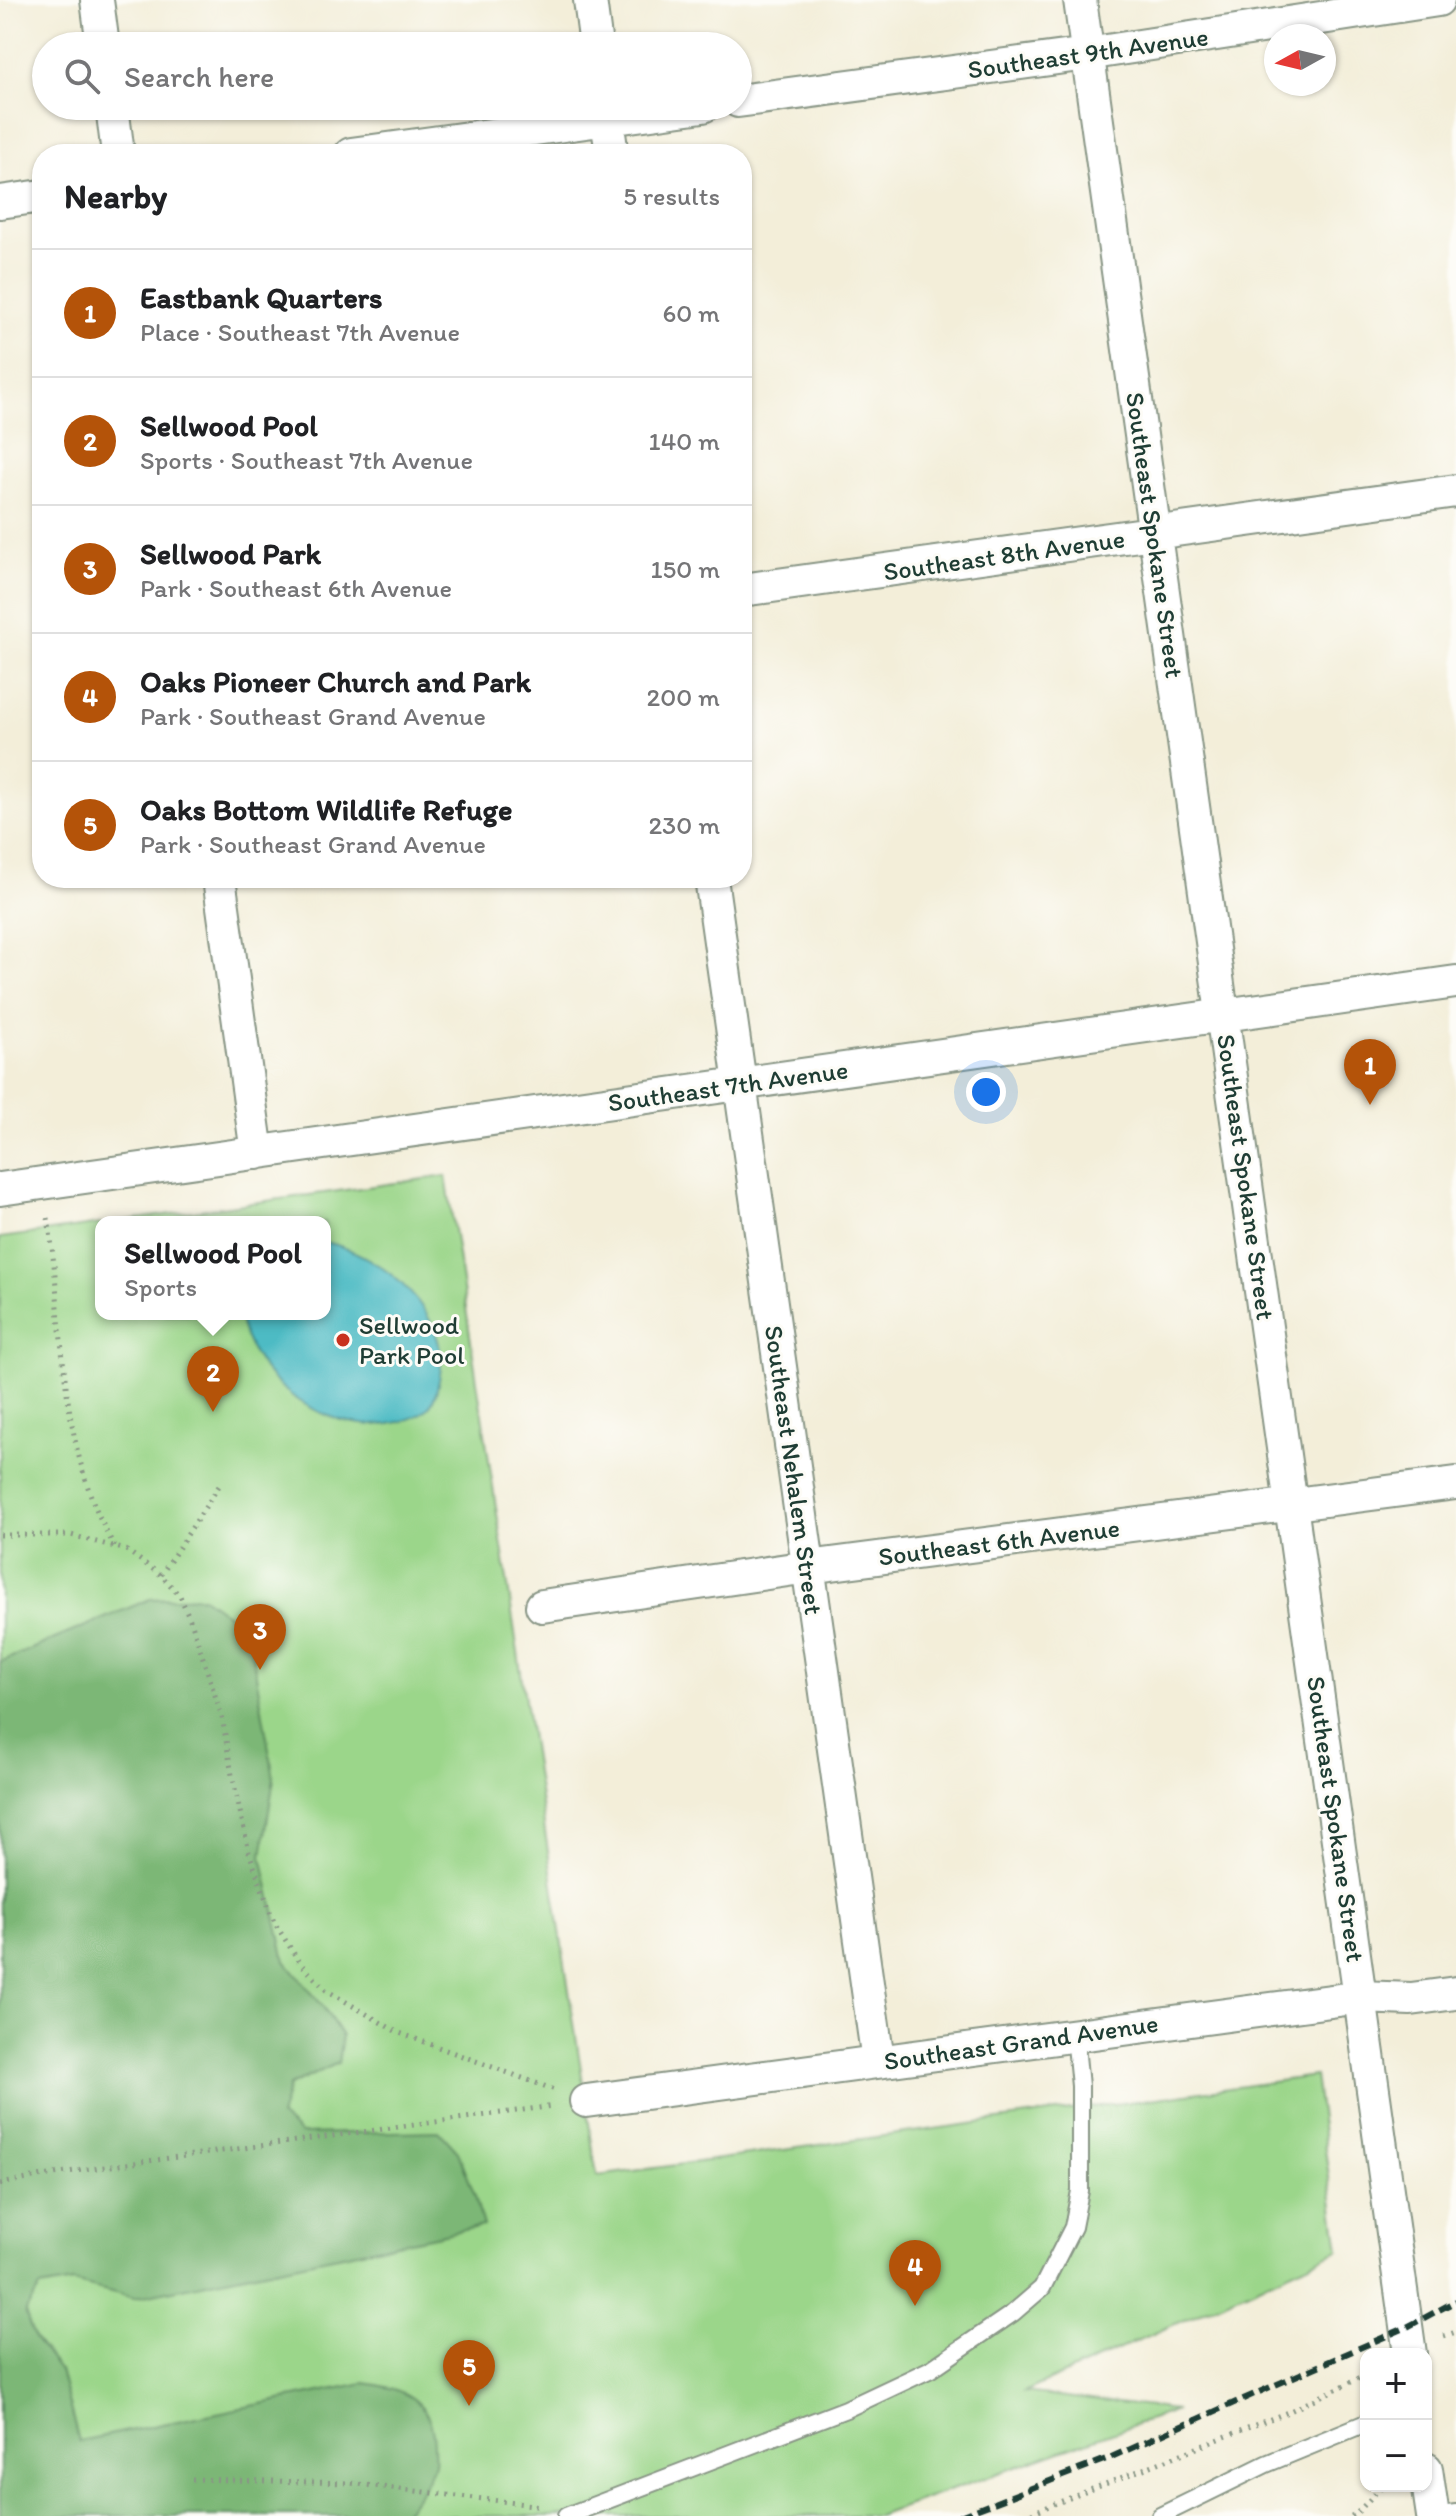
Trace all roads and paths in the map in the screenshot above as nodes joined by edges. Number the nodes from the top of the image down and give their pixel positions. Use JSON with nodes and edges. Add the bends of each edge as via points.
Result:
{"nodes":[{"id":1,"x":97,"y":0,"type":"edge"},
{"id":2,"x":590,"y":0,"type":"edge"},
{"id":3,"x":1080,"y":0,"type":"edge"},
{"id":4,"x":1438,"y":0,"type":"edge"},
{"id":5,"x":101,"y":32,"type":"edge"},
{"id":6,"x":594,"y":32,"type":"edge"},
{"id":7,"x":1087,"y":54,"type":"junction"},
{"id":8,"x":752,"y":99,"type":"edge"},
{"id":9,"x":114,"y":120,"type":"edge"},
{"id":10,"x":557,"y":120,"type":"edge"},
{"id":11,"x":607,"y":120,"type":"edge"},
{"id":12,"x":117,"y":144,"type":"edge"},
{"id":13,"x":412,"y":144,"type":"edge"},
{"id":14,"x":611,"y":144,"type":"edge"},
{"id":15,"x":32,"y":197,"type":"edge"},
{"id":16,"x":0,"y":202,"type":"edge"},
{"id":17,"x":1456,"y":491,"type":"edge"},
{"id":18,"x":1154,"y":535,"type":"junction"},
{"id":19,"x":752,"y":589,"type":"edge"},
{"id":20,"x":220,"y":888,"type":"edge"},
{"id":21,"x":712,"y":888,"type":"edge"},
{"id":22,"x":1456,"y":982,"type":"edge"},
{"id":23,"x":1223,"y":1016,"type":"junction"},
{"id":24,"x":738,"y":1085,"type":"junction"},
{"id":25,"x":257,"y":1153,"type":"junction"},
{"id":26,"x":42,"y":1183,"type":"junction"},
{"id":27,"x":0,"y":1189,"type":"edge"},
{"id":28,"x":1456,"y":1483,"type":"edge"},
{"id":29,"x":219,"y":1486,"type":"dead end"},
{"id":30,"x":1292,"y":1503,"type":"junction"},
{"id":31,"x":0,"y":1535,"type":"edge"},
{"id":32,"x":116,"y":1548,"type":"junction"},
{"id":33,"x":808,"y":1567,"type":"junction"},
{"id":34,"x":161,"y":1575,"type":"junction"},
{"id":35,"x":542,"y":1606,"type":"dead end"},
{"id":36,"x":1456,"y":1993,"type":"edge"},
{"id":37,"x":1361,"y":1997,"type":"junction"},
{"id":38,"x":1075,"y":2035,"type":"junction"},
{"id":39,"x":878,"y":2061,"type":"junction"},
{"id":40,"x":586,"y":2101,"type":"junction"},
{"id":41,"x":0,"y":2184,"type":"edge"},
{"id":42,"x":1409,"y":2348,"type":"edge"},
{"id":43,"x":1360,"y":2378,"type":"edge"},
{"id":44,"x":1360,"y":2425,"type":"edge"},
{"id":45,"x":192,"y":2479,"type":"dead end"},
{"id":46,"x":1376,"y":2492,"type":"edge"},
{"id":47,"x":1429,"y":2492,"type":"edge"},
{"id":48,"x":1456,"y":2513,"type":"edge"},
{"id":49,"x":573,"y":2514,"type":"edge"},
{"id":50,"x":1024,"y":2516,"type":"edge"},
{"id":51,"x":1160,"y":2516,"type":"edge"},
{"id":52,"x":1351,"y":2516,"type":"edge"},
{"id":53,"x":1433,"y":2516,"type":"edge"}],
"edges":[{"from":1,"to":5,"type":"street"},
{"from":2,"to":6,"type":"street"},
{"from":3,"to":7,"type":"street","name":"Southeast Spokane Street"},
{"from":4,"to":7,"type":"street","name":"Southeast 9th Avenue"},
{"from":7,"to":8,"type":"street","name":"Southeast 9th Avenue"},
{"from":7,"to":18,"type":"street","name":"Southeast Spokane Street"},
{"from":9,"to":12,"type":"street"},
{"from":10,"to":13,"type":"street"},
{"from":11,"to":14,"type":"street"},
{"from":15,"to":16,"type":"street"},
{"from":17,"to":18,"type":"street","name":"Southeast 8th Avenue"},
{"from":18,"to":19,"type":"street","name":"Southeast 8th Avenue"},
{"from":18,"to":23,"type":"street","name":"Southeast Spokane Street"},
{"from":20,"to":25,"type":"street"},
{"from":21,"to":24,"type":"street","name":"Southeast Nehalem Street"},
{"from":22,"to":23,"type":"street","name":"Southeast 7th Avenue"},
{"from":23,"to":24,"type":"street","name":"Southeast 7th Avenue"},
{"from":23,"to":30,"type":"street","name":"Southeast Spokane Street"},
{"from":24,"to":25,"type":"street","name":"Southeast 7th Avenue"},
{"from":24,"to":33,"type":"street","name":"Southeast Nehalem Street"},
{"from":25,"to":26,"type":"street","name":"Southeast 7th Avenue"},
{"from":26,"to":27,"type":"street","name":"Southeast 7th Avenue"},
{"from":26,"to":32,"type":"path","via":[[71,1419],[86,1478]]},
{"from":28,"to":30,"type":"street","name":"Southeast 6th Avenue"},
{"from":29,"to":34,"type":"path"},
{"from":30,"to":33,"type":"street","name":"Southeast 6th Avenue"},
{"from":30,"to":37,"type":"street","name":"Southeast Spokane Street"},
{"from":31,"to":32,"type":"path","via":[[71,1535]]},
{"from":32,"to":34,"type":"path"},
{"from":33,"to":35,"type":"street","name":"Southeast 6th Avenue"},
{"from":33,"to":39,"type":"street","name":"Southeast Nehalem Street"},
{"from":34,"to":40,"type":"path","via":[[180,1596],[192,1624],[222,1717],[249,1852],[274,1922],[300,1963],[326,1990],[397,2032]]},
{"from":36,"to":37,"type":"street","name":"Southeast Grand Avenue","via":[[1411,1999]]},
{"from":37,"to":38,"type":"street","name":"Southeast Grand Avenue"},
{"from":37,"to":42,"type":"street","name":"Southeast Spokane Street"},
{"from":38,"to":39,"type":"street","name":"Southeast Grand Avenue"},
{"from":38,"to":49,"type":"lane","via":[[1080,2191],[1073,2227],[1042,2288],[931,2369],[846,2409]]},
{"from":39,"to":40,"type":"street","name":"Southeast Grand Avenue"},
{"from":40,"to":41,"type":"path"},
{"from":43,"to":50,"type":"path","via":[[1288,2412]]},
{"from":44,"to":51,"type":"lane"},
{"from":45,"to":49,"type":"path","via":[[349,2483]]},
{"from":46,"to":52,"type":"path"},
{"from":47,"to":53,"type":"street"},
{"from":48,"to":53,"type":"lane"}]}
